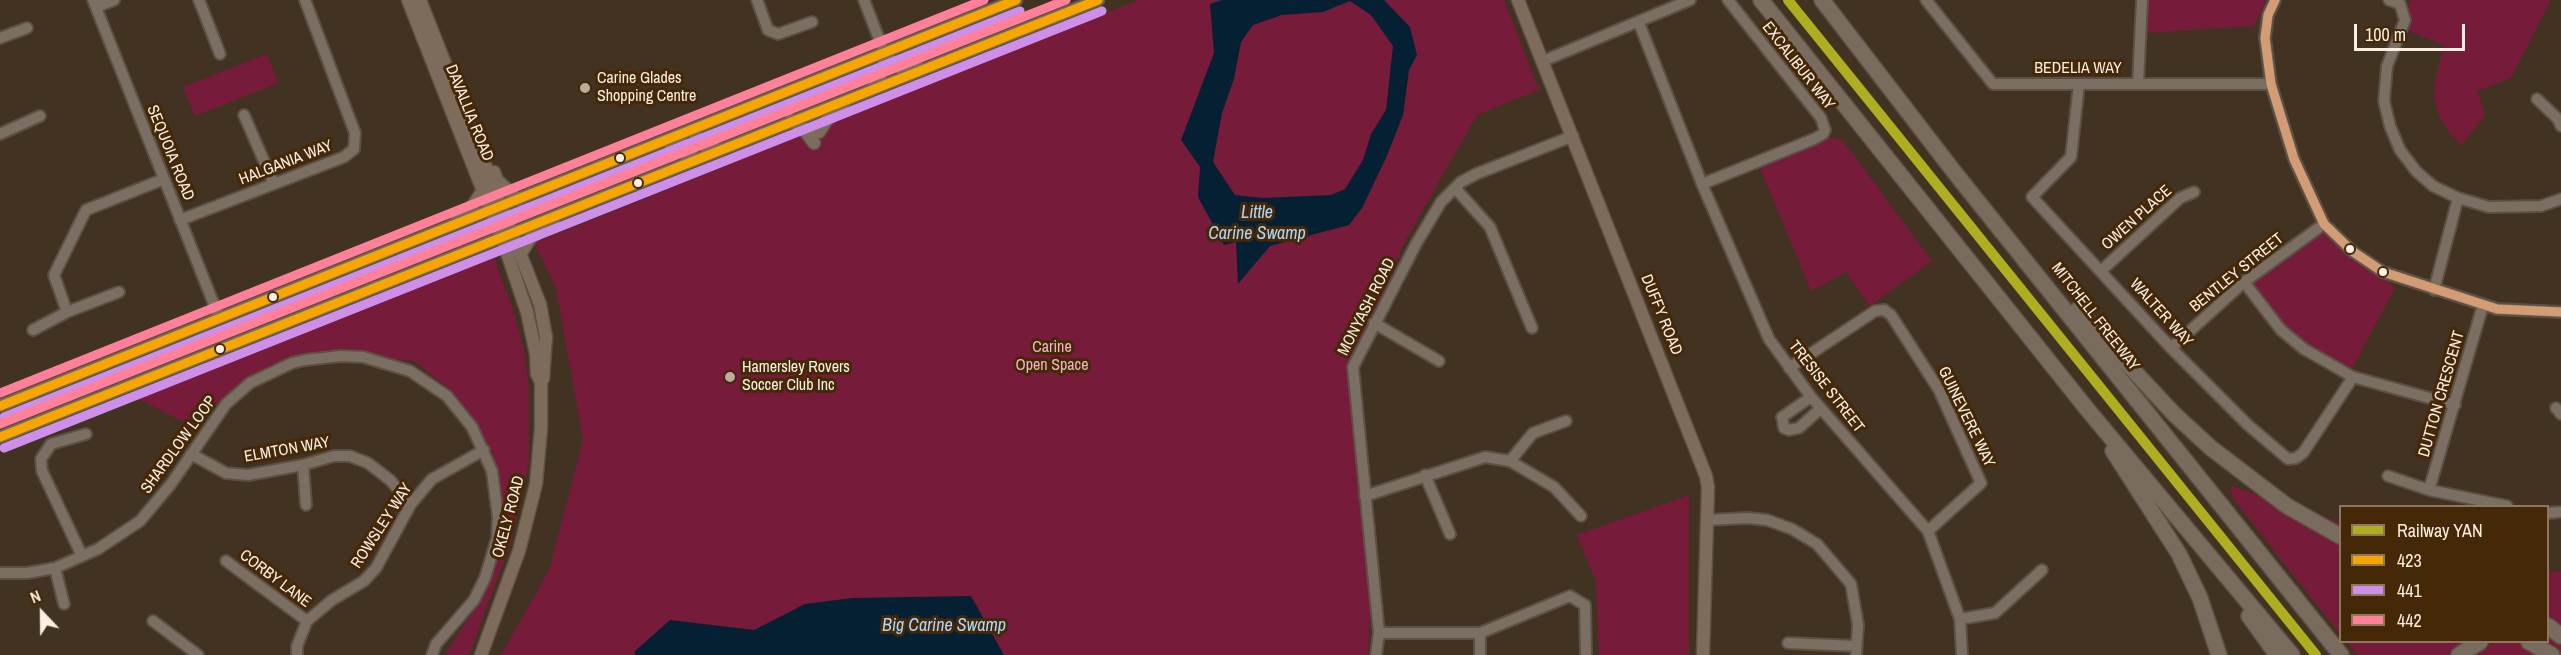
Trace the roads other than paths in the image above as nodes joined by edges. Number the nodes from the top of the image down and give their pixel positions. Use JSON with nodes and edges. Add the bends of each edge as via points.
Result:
{"nodes":[{"id":1,"x":114,"y":0,"type":"edge"},
{"id":2,"x":199,"y":0,"type":"edge"},
{"id":3,"x":305,"y":0,"type":"edge"},
{"id":4,"x":408,"y":0,"type":"edge"},
{"id":5,"x":420,"y":0,"type":"edge"},
{"id":6,"x":757,"y":0,"type":"edge"},
{"id":7,"x":864,"y":0,"type":"edge"},
{"id":8,"x":1017,"y":0,"type":"edge"},
{"id":9,"x":1098,"y":0,"type":"edge"},
{"id":10,"x":1518,"y":0,"type":"edge"},
{"id":11,"x":1690,"y":0,"type":"edge"},
{"id":12,"x":1728,"y":0,"type":"edge"},
{"id":13,"x":1761,"y":0,"type":"edge"},
{"id":14,"x":1822,"y":0,"type":"edge"},
{"id":15,"x":1926,"y":0,"type":"edge"},
{"id":16,"x":2142,"y":0,"type":"edge"},
{"id":17,"x":2275,"y":0,"type":"edge"},
{"id":18,"x":2390,"y":0,"type":"edge"},
{"id":19,"x":94,"y":3,"type":"edge"},
{"id":20,"x":812,"y":22,"type":"dead end"},
{"id":21,"x":1639,"y":23,"type":"junction"},
{"id":22,"x":27,"y":28,"type":"dead end"},
{"id":23,"x":0,"y":38,"type":"edge"},
{"id":24,"x":884,"y":52,"type":"junction"},
{"id":25,"x":220,"y":54,"type":"dead end"},
{"id":26,"x":1543,"y":61,"type":"junction"},
{"id":27,"x":926,"y":68,"type":"junction"},
{"id":28,"x":2079,"y":84,"type":"junction"},
{"id":29,"x":2138,"y":84,"type":"junction"},
{"id":30,"x":2271,"y":84,"type":"junction"},
{"id":31,"x":870,"y":90,"type":"junction"},
{"id":32,"x":849,"y":98,"type":"junction"},
{"id":33,"x":2537,"y":99,"type":"dead end"},
{"id":34,"x":244,"y":115,"type":"dead end"},
{"id":35,"x":40,"y":116,"type":"dead end"},
{"id":36,"x":791,"y":120,"type":"junction"},
{"id":37,"x":469,"y":125,"type":"junction"},
{"id":38,"x":2561,"y":126,"type":"edge"},
{"id":39,"x":692,"y":130,"type":"junction"},
{"id":40,"x":0,"y":134,"type":"edge"},
{"id":41,"x":1573,"y":136,"type":"junction"},
{"id":42,"x":655,"y":144,"type":"junction"},
{"id":43,"x":720,"y":150,"type":"junction"},
{"id":44,"x":685,"y":164,"type":"junction"},
{"id":45,"x":164,"y":179,"type":"junction"},
{"id":46,"x":274,"y":184,"type":"junction"},
{"id":47,"x":1702,"y":184,"type":"junction"},
{"id":48,"x":1455,"y":188,"type":"junction"},
{"id":49,"x":482,"y":192,"type":"junction"},
{"id":50,"x":2194,"y":192,"type":"dead end"},
{"id":51,"x":611,"y":193,"type":"junction"},
{"id":52,"x":2458,"y":198,"type":"junction"},
{"id":53,"x":2561,"y":199,"type":"edge"},
{"id":54,"x":518,"y":200,"type":"junction"},
{"id":55,"x":495,"y":209,"type":"junction"},
{"id":56,"x":180,"y":220,"type":"junction"},
{"id":57,"x":2324,"y":224,"type":"junction"},
{"id":58,"x":506,"y":234,"type":"junction"},
{"id":59,"x":420,"y":238,"type":"junction"},
{"id":60,"x":486,"y":243,"type":"junction"},
{"id":61,"x":2020,"y":252,"type":"junction"},
{"id":62,"x":521,"y":253,"type":"junction"},
{"id":63,"x":2102,"y":270,"type":"junction"},
{"id":64,"x":2244,"y":282,"type":"junction"},
{"id":65,"x":2434,"y":290,"type":"junction"},
{"id":66,"x":119,"y":292,"type":"dead end"},
{"id":67,"x":2483,"y":305,"type":"junction"},
{"id":68,"x":525,"y":306,"type":"junction"},
{"id":69,"x":67,"y":312,"type":"junction"},
{"id":70,"x":2561,"y":312,"type":"edge"},
{"id":71,"x":219,"y":317,"type":"junction"},
{"id":72,"x":1374,"y":323,"type":"junction"},
{"id":73,"x":1532,"y":328,"type":"dead end"},
{"id":74,"x":33,"y":330,"type":"dead end"},
{"id":75,"x":2171,"y":348,"type":"junction"},
{"id":76,"x":1439,"y":361,"type":"dead end"},
{"id":77,"x":1789,"y":368,"type":"junction"},
{"id":78,"x":2354,"y":377,"type":"junction"},
{"id":79,"x":541,"y":382,"type":"junction"},
{"id":80,"x":1811,"y":397,"type":"junction"},
{"id":81,"x":2455,"y":405,"type":"junction"},
{"id":82,"x":0,"y":406,"type":"edge"},
{"id":83,"x":1820,"y":409,"type":"junction"},
{"id":84,"x":2088,"y":409,"type":"junction"},
{"id":85,"x":1566,"y":421,"type":"dead end"},
{"id":86,"x":86,"y":434,"type":"dead end"},
{"id":87,"x":0,"y":437,"type":"edge"},
{"id":88,"x":484,"y":450,"type":"junction"},
{"id":89,"x":191,"y":454,"type":"junction"},
{"id":90,"x":1510,"y":460,"type":"junction"},
{"id":91,"x":303,"y":465,"type":"junction"},
{"id":92,"x":1425,"y":475,"type":"junction"},
{"id":93,"x":2388,"y":476,"type":"dead end"},
{"id":94,"x":2429,"y":490,"type":"junction"},
{"id":95,"x":1365,"y":496,"type":"junction"},
{"id":96,"x":411,"y":504,"type":"junction"},
{"id":97,"x":306,"y":505,"type":"dead end"},
{"id":98,"x":2498,"y":505,"type":"edge"},
{"id":99,"x":1581,"y":516,"type":"dead end"},
{"id":100,"x":1707,"y":520,"type":"junction"},
{"id":101,"x":1928,"y":531,"type":"junction"},
{"id":102,"x":1450,"y":534,"type":"dead end"},
{"id":103,"x":2339,"y":535,"type":"edge"},
{"id":104,"x":2204,"y":546,"type":"junction"},
{"id":105,"x":82,"y":556,"type":"junction"},
{"id":106,"x":226,"y":561,"type":"dead end"},
{"id":107,"x":55,"y":568,"type":"junction"},
{"id":108,"x":2042,"y":570,"type":"dead end"},
{"id":109,"x":0,"y":573,"type":"edge"},
{"id":110,"x":64,"y":604,"type":"dead end"},
{"id":111,"x":1960,"y":619,"type":"junction"},
{"id":112,"x":153,"y":621,"type":"dead end"},
{"id":113,"x":307,"y":621,"type":"junction"},
{"id":114,"x":1379,"y":633,"type":"junction"},
{"id":115,"x":1480,"y":633,"type":"junction"},
{"id":116,"x":1788,"y":643,"type":"dead end"},
{"id":117,"x":2478,"y":643,"type":"edge"},
{"id":118,"x":2531,"y":643,"type":"edge"},
{"id":119,"x":1856,"y":651,"type":"edge"},
{"id":120,"x":198,"y":655,"type":"edge"},
{"id":121,"x":297,"y":655,"type":"edge"},
{"id":122,"x":432,"y":655,"type":"edge"},
{"id":123,"x":481,"y":655,"type":"edge"},
{"id":124,"x":1376,"y":655,"type":"edge"},
{"id":125,"x":1480,"y":655,"type":"edge"},
{"id":126,"x":1586,"y":655,"type":"edge"},
{"id":127,"x":1703,"y":655,"type":"edge"},
{"id":128,"x":1962,"y":655,"type":"edge"},
{"id":129,"x":2219,"y":655,"type":"edge"},
{"id":130,"x":2277,"y":655,"type":"edge"},
{"id":131,"x":2292,"y":655,"type":"edge"},
{"id":132,"x":2341,"y":655,"type":"edge"},
{"id":133,"x":2459,"y":655,"type":"edge"},
{"id":134,"x":2552,"y":655,"type":"edge"}],
"edges":[{"from":1,"to":19,"type":"street"},
{"from":2,"to":25,"type":"street"},
{"from":3,"to":46,"type":"street","name":"HALGANIA WAY","via":[[355,134],[354,149],[344,158]]},
{"from":4,"to":49,"type":"main road","name":"DAVALLIA ROAD"},
{"from":5,"to":37,"type":"main road","name":"DAVALLIA ROAD"},
{"from":6,"to":20,"type":"street","via":[[768,30],[778,34]]},
{"from":7,"to":24,"type":"street"},
{"from":8,"to":24,"type":"main road"},
{"from":9,"to":27,"type":"main road"},
{"from":10,"to":26,"type":"main road","name":"DUFFY ROAD"},
{"from":11,"to":21,"type":"street"},
{"from":12,"to":47,"type":"street","name":"EXCALIBUR WAY","via":[[1821,118],[1825,130],[1821,136]]},
{"from":13,"to":84,"type":"highway"},
{"from":14,"to":61,"type":"highway","name":"MITCHELL FREEWAY"},
{"from":15,"to":28,"type":"street","name":"BEDELIA WAY","via":[[1993,84]]},
{"from":16,"to":29,"type":"street"},
{"from":17,"to":30,"type":"street","via":[[2265,38]]},
{"from":18,"to":52,"type":"street","via":[[2400,4],[2405,12],[2387,66],[2384,101],[2390,126],[2400,150],[2416,171],[2433,186]]},
{"from":19,"to":45,"type":"street","name":"SEQUOIA ROAD"},
{"from":21,"to":26,"type":"street"},
{"from":21,"to":47,"type":"street","name":"TRESISE STREET"},
{"from":22,"to":23,"type":"street"},
{"from":24,"to":27,"type":"street","via":[[900,69]]},
{"from":24,"to":31,"type":"street","via":[[881,77]]},
{"from":24,"to":39,"type":"main road"},
{"from":26,"to":41,"type":"main road","name":"DUFFY ROAD"},
{"from":27,"to":31,"type":"main road"},
{"from":28,"to":29,"type":"street","name":"BEDELIA WAY"},
{"from":28,"to":63,"type":"street","name":"WALTER WAY","via":[[2072,157],[2032,197]]},
{"from":29,"to":30,"type":"street","name":"BEDELIA WAY"},
{"from":30,"to":57,"type":"street","via":[[2294,159]]},
{"from":31,"to":32,"type":"main road"},
{"from":32,"to":36,"type":"main road"},
{"from":32,"to":36,"type":"main road","via":[[826,121],[817,137]]},
{"from":33,"to":38,"type":"street"},
{"from":34,"to":46,"type":"street"},
{"from":35,"to":40,"type":"street"},
{"from":36,"to":43,"type":"main road"},
{"from":37,"to":54,"type":"main road","via":[[497,180]]},
{"from":37,"to":55,"type":"main road","name":"DAVALLIA ROAD"},
{"from":39,"to":42,"type":"main road"},
{"from":39,"to":43,"type":"main road","via":[[704,145]]},
{"from":41,"to":48,"type":"street","name":"MONYASH ROAD","via":[[1476,174]]},
{"from":41,"to":100,"type":"main road","name":"DUFFY ROAD","via":[[1700,458],[1708,487]]},
{"from":42,"to":44,"type":"main road","via":[[679,141],[687,145],[691,153]]},
{"from":42,"to":54,"type":"main road"},
{"from":43,"to":44,"type":"main road"},
{"from":44,"to":51,"type":"main road"},
{"from":45,"to":56,"type":"street","name":"SEQUOIA ROAD"},
{"from":45,"to":69,"type":"street","via":[[86,210],[54,275]]},
{"from":46,"to":56,"type":"street","name":"HALGANIA WAY"},
{"from":47,"to":77,"type":"street","name":"TRESISE STREET","via":[[1769,339]]},
{"from":48,"to":72,"type":"street","name":"MONYASH ROAD","via":[[1441,202]]},
{"from":48,"to":73,"type":"street","via":[[1490,227]]},
{"from":49,"to":55,"type":"main road","name":"DAVALLIA ROAD"},
{"from":49,"to":59,"type":"main road","via":[[468,213],[437,224]]},
{"from":50,"to":63,"type":"street","name":"OWEN PLACE","via":[[2180,198]]},
{"from":51,"to":58,"type":"main road"},
{"from":51,"to":62,"type":"main road","via":[[538,230]]},
{"from":52,"to":53,"type":"street","via":[[2489,207],[2541,206]]},
{"from":52,"to":65,"type":"street"},
{"from":54,"to":55,"type":"main road"},
{"from":55,"to":58,"type":"main road","name":"DAVALLIA ROAD"},
{"from":55,"to":59,"type":"main road"},
{"from":56,"to":71,"type":"street","name":"SEQUOIA ROAD"},
{"from":57,"to":64,"type":"street","name":"BENTLEY STREET"},
{"from":57,"to":65,"type":"street","via":[[2352,251],[2383,272]]},
{"from":58,"to":60,"type":"main road"},
{"from":58,"to":62,"type":"main road","name":"OKELY ROAD"},
{"from":58,"to":68,"type":"main road","name":"OKELY ROAD"},
{"from":59,"to":71,"type":"main road"},
{"from":60,"to":68,"type":"main road","via":[[502,257]]},
{"from":60,"to":87,"type":"main road"},
{"from":61,"to":103,"type":"highway","via":[[2211,448],[2287,506]]},
{"from":61,"to":132,"type":"highway","name":"MITCHELL FREEWAY"},
{"from":62,"to":79,"type":"main road","name":"OKELY ROAD","via":[[545,324]]},
{"from":63,"to":75,"type":"street","name":"WALTER WAY"},
{"from":64,"to":75,"type":"street","name":"BENTLEY STREET"},
{"from":64,"to":78,"type":"street","via":[[2281,330],[2304,349]]},
{"from":65,"to":67,"type":"street"},
{"from":66,"to":69,"type":"street"},
{"from":67,"to":70,"type":"street","via":[[2532,313]]},
{"from":67,"to":81,"type":"street","name":"DUTTON CRESCENT"},
{"from":68,"to":79,"type":"main road","name":"OKELY ROAD"},
{"from":69,"to":74,"type":"street"},
{"from":71,"to":82,"type":"main road"},
{"from":72,"to":76,"type":"street"},
{"from":72,"to":95,"type":"street","name":"MONYASH ROAD","via":[[1353,367]]},
{"from":75,"to":78,"type":"street","name":"WALTER WAY","via":[[2288,459],[2303,453]]},
{"from":77,"to":80,"type":"street","name":"TRESISE STREET"},
{"from":77,"to":101,"type":"street","name":"GUINEVERE WAY","via":[[1875,311],[1884,310],[1891,315],[1939,390],[1982,483]]},
{"from":78,"to":81,"type":"street"},
{"from":79,"to":123,"type":"main road","name":"OKELY ROAD","via":[[536,484],[519,551]]},
{"from":80,"to":83,"type":"street","name":"TRESISE STREET"},
{"from":80,"to":83,"type":"street","via":[[1782,417],[1784,428],[1799,428]]},
{"from":81,"to":94,"type":"street","name":"DUTTON CRESCENT"},
{"from":83,"to":101,"type":"street","name":"TRESISE STREET"},
{"from":84,"to":104,"type":"highway"},
{"from":84,"to":129,"type":"highway","via":[[2180,554]]},
{"from":85,"to":90,"type":"street","via":[[1533,433]]},
{"from":86,"to":105,"type":"street","via":[[51,444],[41,459],[42,471]]},
{"from":88,"to":89,"type":"street","name":"SHARDLOW LOOP","via":[[461,410],[440,390],[410,371],[385,362],[341,356],[292,363],[250,383],[226,404]]},
{"from":88,"to":96,"type":"street","name":"ROWSLEY WAY","via":[[432,479]]},
{"from":88,"to":122,"type":"street","name":"SHARDLOW LOOP","via":[[496,495],[494,549],[474,600],[436,644]]},
{"from":89,"to":91,"type":"street","name":"ELMTON WAY","via":[[226,473],[248,475]]},
{"from":89,"to":105,"type":"street","name":"SHARDLOW LOOP","via":[[140,521]]},
{"from":90,"to":92,"type":"street","via":[[1485,457]]},
{"from":90,"to":99,"type":"street","via":[[1554,487]]},
{"from":91,"to":96,"type":"street","name":"ELMTON WAY","via":[[334,456],[350,456],[368,463],[390,480]]},
{"from":91,"to":97,"type":"street"},
{"from":92,"to":95,"type":"street"},
{"from":92,"to":102,"type":"street"},
{"from":93,"to":94,"type":"street"},
{"from":94,"to":98,"type":"street"},
{"from":95,"to":114,"type":"street","name":"MONYASH ROAD"},
{"from":96,"to":113,"type":"street","name":"ROWSLEY WAY","via":[[376,568]]},
{"from":100,"to":119,"type":"street","via":[[1767,520],[1817,544],[1851,584],[1858,625]]},
{"from":100,"to":127,"type":"main road","name":"DUFFY ROAD"},
{"from":101,"to":111,"type":"street","name":"TRESISE STREET"},
{"from":104,"to":130,"type":"highway"},
{"from":104,"to":131,"type":"highway"},
{"from":105,"to":107,"type":"street","name":"SHARDLOW LOOP"},
{"from":106,"to":113,"type":"street","name":"CORBY LANE"},
{"from":107,"to":109,"type":"street","name":"SHARDLOW LOOP"},
{"from":107,"to":110,"type":"street"},
{"from":108,"to":111,"type":"street","via":[[1995,613]]},
{"from":111,"to":128,"type":"street","name":"TRESISE STREET"},
{"from":112,"to":120,"type":"street"},
{"from":113,"to":121,"type":"street"},
{"from":114,"to":115,"type":"street"},
{"from":114,"to":124,"type":"street","name":"MONYASH ROAD"},
{"from":115,"to":125,"type":"street"},
{"from":115,"to":126,"type":"street","via":[[1570,596],[1585,605]]},
{"from":116,"to":119,"type":"street"},
{"from":117,"to":133,"type":"highway"},
{"from":118,"to":134,"type":"highway"}]}
